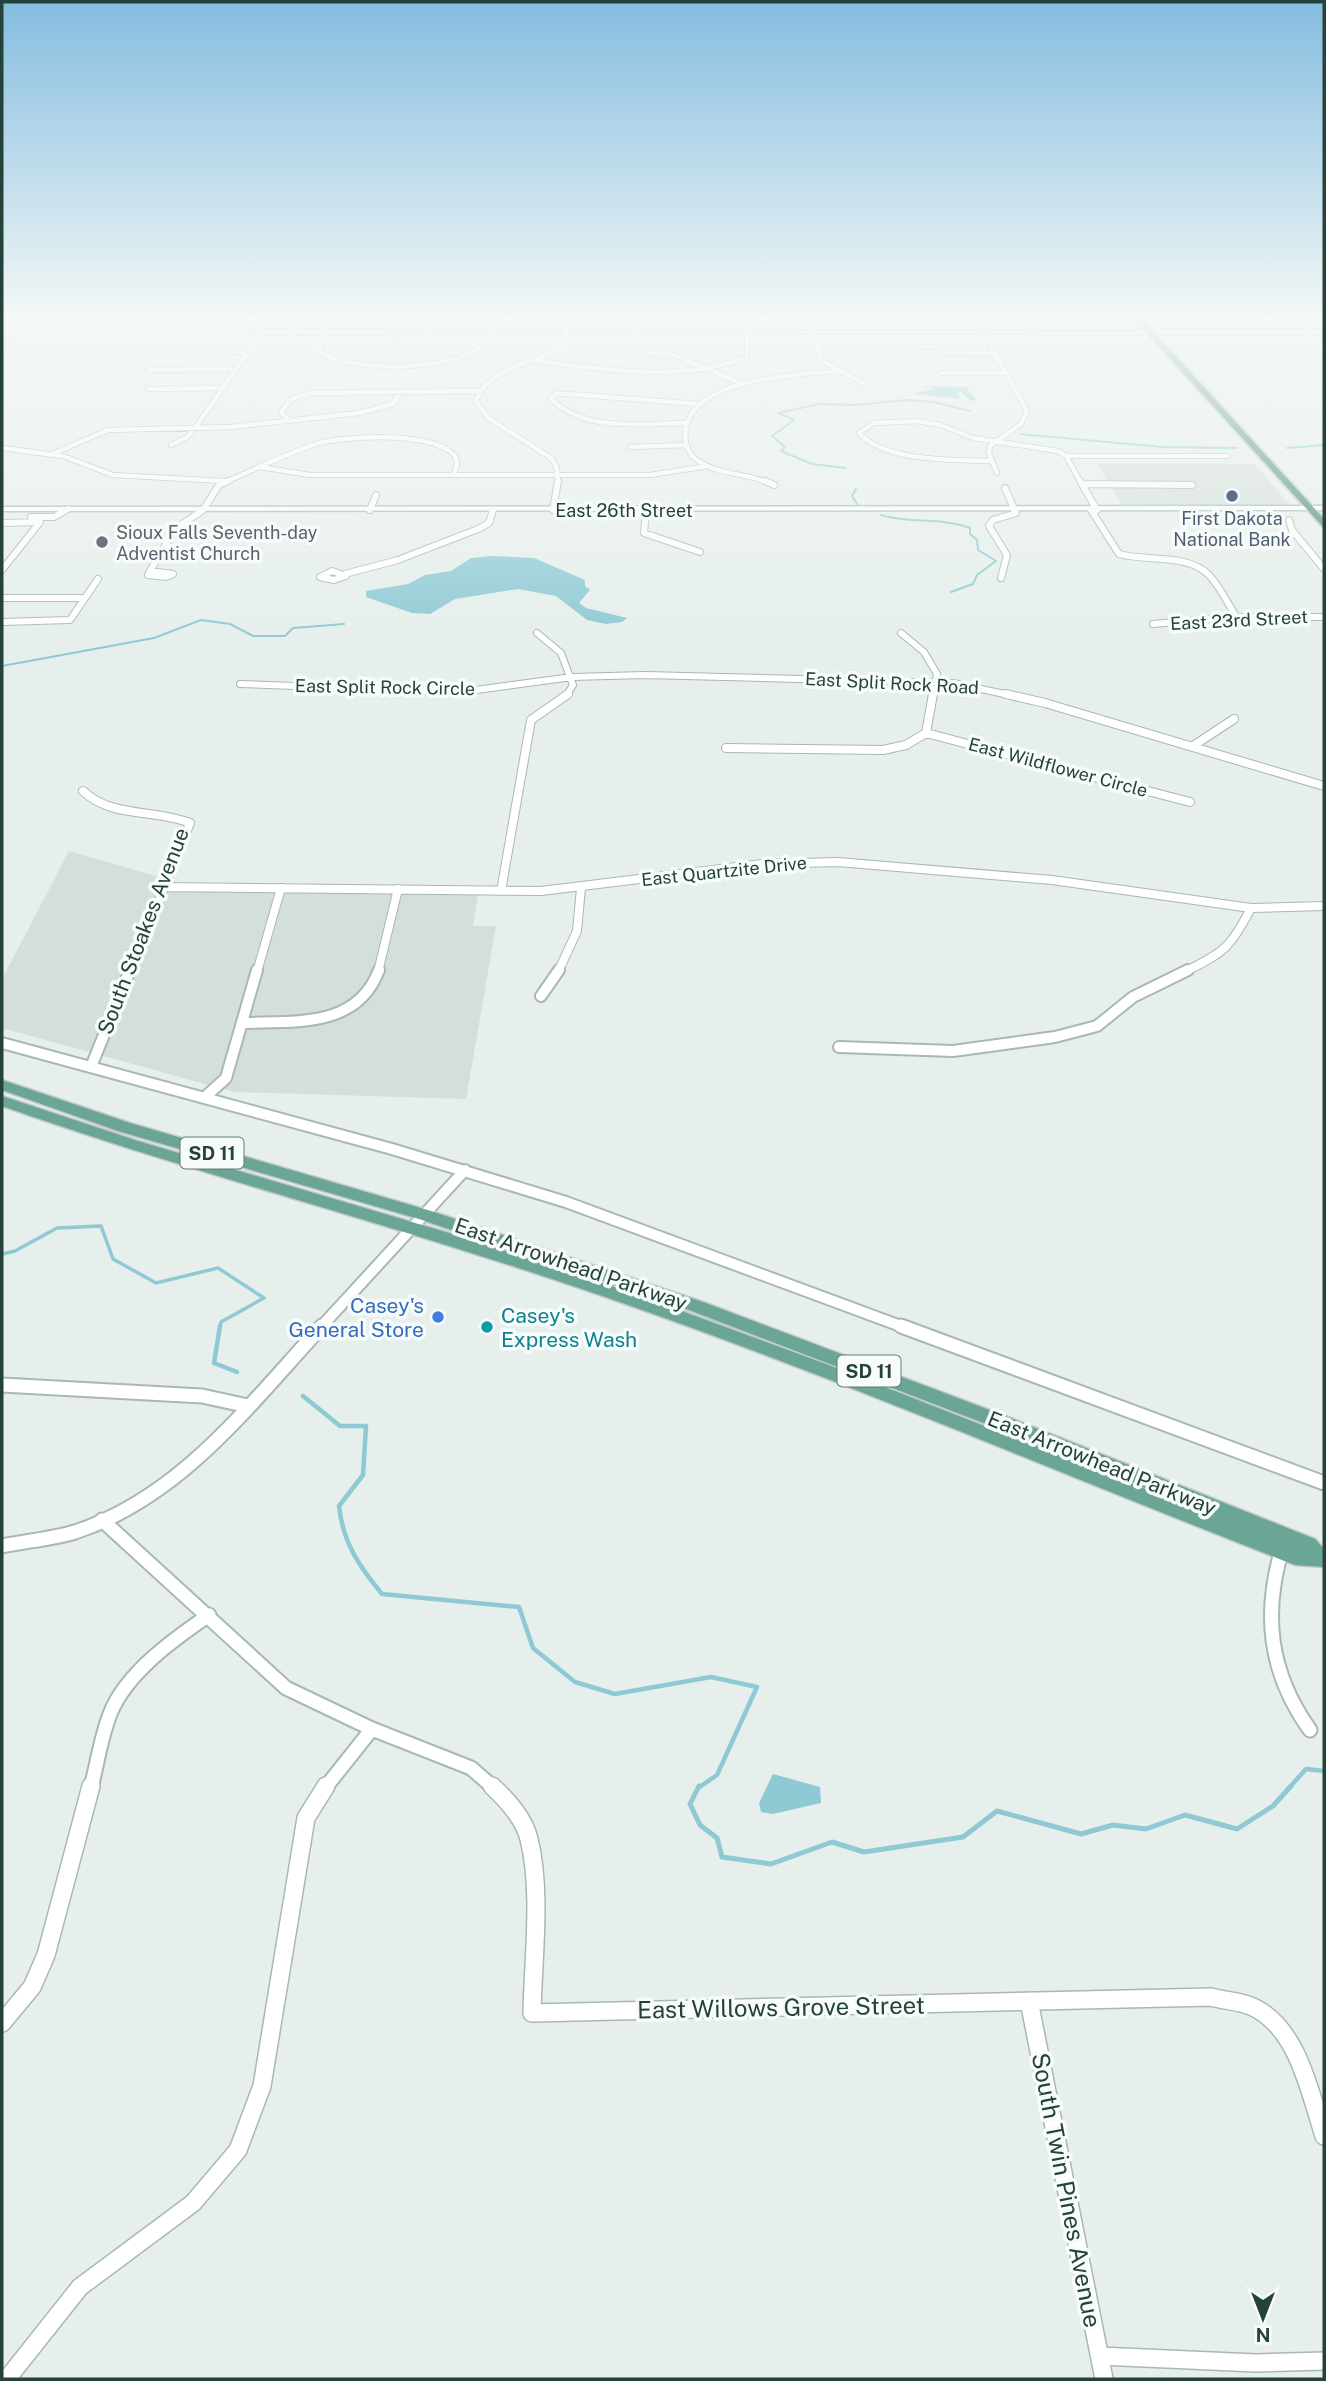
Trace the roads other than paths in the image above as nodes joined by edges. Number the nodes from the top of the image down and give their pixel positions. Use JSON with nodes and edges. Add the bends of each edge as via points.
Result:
{"nodes":[{"id":1,"x":190,"y":428,"type":"edge"},
{"id":2,"x":195,"y":428,"type":"edge"},
{"id":3,"x":508,"y":428,"type":"edge"},
{"id":4,"x":687,"y":428,"type":"edge"},
{"id":5,"x":863,"y":428,"type":"edge"},
{"id":6,"x":945,"y":428,"type":"edge"},
{"id":7,"x":1014,"y":428,"type":"edge"},
{"id":8,"x":1240,"y":428,"type":"edge"},
{"id":9,"x":419,"y":432,"type":"dead end"},
{"id":10,"x":410,"y":439,"type":"junction"},
{"id":11,"x":994,"y":441,"type":"junction"},
{"id":12,"x":171,"y":445,"type":"dead end"},
{"id":13,"x":687,"y":445,"type":"junction"},
{"id":14,"x":630,"y":447,"type":"dead end"},
{"id":15,"x":2,"y":448,"type":"edge"},
{"id":16,"x":52,"y":454,"type":"junction"},
{"id":17,"x":1066,"y":456,"type":"junction"},
{"id":18,"x":1227,"y":456,"type":"dead end"},
{"id":19,"x":992,"y":461,"type":"junction"},
{"id":20,"x":366,"y":463,"type":"dead end"},
{"id":21,"x":708,"y":466,"type":"junction"},
{"id":22,"x":260,"y":467,"type":"junction"},
{"id":23,"x":997,"y":473,"type":"dead end"},
{"id":24,"x":360,"y":475,"type":"junction"},
{"id":25,"x":454,"y":475,"type":"junction"},
{"id":26,"x":558,"y":475,"type":"junction"},
{"id":27,"x":224,"y":481,"type":"junction"},
{"id":28,"x":1082,"y":484,"type":"junction"},
{"id":29,"x":774,"y":485,"type":"dead end"},
{"id":30,"x":1192,"y":485,"type":"dead end"},
{"id":31,"x":1005,"y":488,"type":"dead end"},
{"id":32,"x":376,"y":495,"type":"dead end"},
{"id":33,"x":1315,"y":496,"type":"dead end"},
{"id":34,"x":2,"y":509,"type":"edge"},
{"id":35,"x":68,"y":509,"type":"junction"},
{"id":36,"x":203,"y":510,"type":"junction"},
{"id":37,"x":370,"y":510,"type":"junction"},
{"id":38,"x":493,"y":510,"type":"junction"},
{"id":39,"x":553,"y":510,"type":"junction"},
{"id":40,"x":646,"y":510,"type":"junction"},
{"id":41,"x":1015,"y":510,"type":"junction"},
{"id":42,"x":1094,"y":510,"type":"junction"},
{"id":43,"x":1319,"y":510,"type":"edge"},
{"id":44,"x":2,"y":517,"type":"edge"},
{"id":45,"x":1289,"y":520,"type":"dead end"},
{"id":46,"x":2,"y":523,"type":"edge"},
{"id":47,"x":1324,"y":525,"type":"edge"},
{"id":48,"x":700,"y":552,"type":"dead end"},
{"id":49,"x":1324,"y":569,"type":"edge"},
{"id":50,"x":2,"y":570,"type":"edge"},
{"id":51,"x":150,"y":571,"type":"dead end"},
{"id":52,"x":345,"y":573,"type":"dead end"},
{"id":53,"x":1001,"y":578,"type":"dead end"},
{"id":54,"x":98,"y":579,"type":"dead end"},
{"id":55,"x":2,"y":598,"type":"edge"},
{"id":56,"x":85,"y":598,"type":"junction"},
{"id":57,"x":1236,"y":617,"type":"junction"},
{"id":58,"x":1324,"y":617,"type":"edge"},
{"id":59,"x":2,"y":622,"type":"edge"},
{"id":60,"x":1153,"y":624,"type":"dead end"},
{"id":61,"x":537,"y":633,"type":"dead end"},
{"id":62,"x":901,"y":633,"type":"dead end"},
{"id":63,"x":572,"y":677,"type":"junction"},
{"id":64,"x":937,"y":682,"type":"junction"},
{"id":65,"x":240,"y":684,"type":"dead end"},
{"id":66,"x":1234,"y":719,"type":"dead end"},
{"id":67,"x":926,"y":733,"type":"junction"},
{"id":68,"x":1193,"y":746,"type":"junction"},
{"id":69,"x":726,"y":748,"type":"dead end"},
{"id":70,"x":1324,"y":786,"type":"edge"},
{"id":71,"x":83,"y":791,"type":"dead end"},
{"id":72,"x":1190,"y":802,"type":"dead end"},
{"id":73,"x":163,"y":887,"type":"junction"},
{"id":74,"x":281,"y":888,"type":"junction"},
{"id":75,"x":581,"y":888,"type":"junction"},
{"id":76,"x":398,"y":889,"type":"junction"},
{"id":77,"x":501,"y":891,"type":"junction"},
{"id":78,"x":1324,"y":906,"type":"edge"},
{"id":79,"x":1251,"y":908,"type":"junction"},
{"id":80,"x":541,"y":996,"type":"dead end"},
{"id":81,"x":243,"y":1023,"type":"junction"},
{"id":82,"x":2,"y":1043,"type":"edge"},
{"id":83,"x":839,"y":1047,"type":"dead end"},
{"id":84,"x":91,"y":1067,"type":"junction"},
{"id":85,"x":2,"y":1085,"type":"edge"},
{"id":86,"x":204,"y":1098,"type":"junction"},
{"id":87,"x":2,"y":1101,"type":"edge"},
{"id":88,"x":465,"y":1170,"type":"junction"},
{"id":89,"x":418,"y":1222,"type":"junction"},
{"id":90,"x":2,"y":1385,"type":"edge"},
{"id":91,"x":248,"y":1406,"type":"junction"},
{"id":92,"x":1324,"y":1483,"type":"edge"},
{"id":93,"x":103,"y":1520,"type":"junction"},
{"id":94,"x":1284,"y":1544,"type":"junction"},
{"id":95,"x":2,"y":1546,"type":"edge"},
{"id":96,"x":1322,"y":1559,"type":"edge"},
{"id":97,"x":209,"y":1615,"type":"junction"},
{"id":98,"x":373,"y":1729,"type":"junction"},
{"id":99,"x":1310,"y":1730,"type":"dead end"},
{"id":100,"x":1030,"y":2001,"type":"junction"},
{"id":101,"x":2,"y":2023,"type":"edge"},
{"id":102,"x":1324,"y":2136,"type":"edge"},
{"id":103,"x":1100,"y":2356,"type":"junction"},
{"id":104,"x":1324,"y":2361,"type":"edge"},
{"id":105,"x":6,"y":2379,"type":"edge"},
{"id":106,"x":1104,"y":2379,"type":"edge"}],
"edges":[{"from":1,"to":16,"type":"street","via":[[108,430]]},
{"from":2,"to":12,"type":"street"},
{"from":3,"to":26,"type":"street","via":[[545,453]]},
{"from":4,"to":13,"type":"street"},
{"from":5,"to":19,"type":"street","via":[[858,434],[867,442],[921,458]]},
{"from":6,"to":11,"type":"street"},
{"from":7,"to":11,"type":"street"},
{"from":8,"to":43,"type":"highway"},
{"from":9,"to":10,"type":"street"},
{"from":10,"to":22,"type":"street","via":[[327,441]]},
{"from":10,"to":25,"type":"street","via":[[450,450],[457,461]]},
{"from":11,"to":17,"type":"street"},
{"from":11,"to":19,"type":"street","via":[[989,452]]},
{"from":13,"to":14,"type":"street"},
{"from":13,"to":21,"type":"street","via":[[693,456]]},
{"from":15,"to":16,"type":"street"},
{"from":16,"to":27,"type":"street","via":[[113,475]]},
{"from":17,"to":18,"type":"street"},
{"from":17,"to":28,"type":"street"},
{"from":19,"to":23,"type":"street"},
{"from":20,"to":24,"type":"street"},
{"from":21,"to":26,"type":"street","via":[[656,475]]},
{"from":21,"to":29,"type":"street"},
{"from":22,"to":24,"type":"street","via":[[300,474]]},
{"from":22,"to":27,"type":"street"},
{"from":24,"to":25,"type":"street"},
{"from":25,"to":26,"type":"street"},
{"from":26,"to":39,"type":"street"},
{"from":27,"to":36,"type":"street"},
{"from":28,"to":30,"type":"street"},
{"from":28,"to":42,"type":"street"},
{"from":31,"to":41,"type":"street"},
{"from":32,"to":37,"type":"street"},
{"from":33,"to":43,"type":"highway"},
{"from":34,"to":35,"type":"main road","name":"East 26th Street"},
{"from":35,"to":36,"type":"main road","name":"East 26th Street"},
{"from":35,"to":44,"type":"street","via":[[54,517]]},
{"from":36,"to":37,"type":"main road","name":"East 26th Street"},
{"from":36,"to":51,"type":"street","via":[[175,528]]},
{"from":37,"to":38,"type":"main road","name":"East 26th Street"},
{"from":38,"to":39,"type":"main road","name":"East 26th Street"},
{"from":38,"to":52,"type":"street","via":[[489,523],[478,529],[398,560]]},
{"from":39,"to":40,"type":"main road","name":"East 26th Street"},
{"from":40,"to":41,"type":"main road","name":"East 26th Street"},
{"from":40,"to":48,"type":"street","via":[[644,533]]},
{"from":41,"to":42,"type":"main road","name":"East 26th Street"},
{"from":41,"to":53,"type":"street","via":[[1014,515],[993,520],[989,526],[1009,553]]},
{"from":42,"to":43,"type":"main road","name":"East 26th Street"},
{"from":42,"to":57,"type":"street","via":[[1119,554],[1201,569]]},
{"from":43,"to":47,"type":"highway"},
{"from":45,"to":49,"type":"street"},
{"from":46,"to":50,"type":"street","via":[[40,523]]},
{"from":54,"to":56,"type":"street"},
{"from":55,"to":56,"type":"street"},
{"from":56,"to":59,"type":"street","via":[[70,620]]},
{"from":57,"to":58,"type":"street","name":"East 23rd Street"},
{"from":57,"to":60,"type":"street","name":"East 23rd Street"},
{"from":61,"to":63,"type":"street","via":[[561,653]]},
{"from":62,"to":64,"type":"street","via":[[924,652]]},
{"from":63,"to":64,"type":"street","name":"East Split Rock Road"},
{"from":63,"to":65,"type":"street","name":"East Split Rock Circle","via":[[461,692]]},
{"from":63,"to":77,"type":"street","via":[[573,690],[531,720]]},
{"from":64,"to":67,"type":"street"},
{"from":64,"to":68,"type":"street","name":"East Split Rock Road","via":[[1012,694]]},
{"from":66,"to":68,"type":"street"},
{"from":67,"to":69,"type":"street","via":[[909,745],[883,750]]},
{"from":67,"to":72,"type":"street","name":"East Wildflower Circle"},
{"from":68,"to":70,"type":"street","name":"East Split Rock Road"},
{"from":71,"to":73,"type":"street","name":"South Stoakes Avenue","via":[[90,801],[103,806],[157,812],[190,823]]},
{"from":73,"to":74,"type":"street","name":"East Quartzite Drive"},
{"from":73,"to":84,"type":"street","name":"South Stoakes Avenue"},
{"from":74,"to":76,"type":"street","name":"East Quartzite Drive"},
{"from":74,"to":81,"type":"street"},
{"from":75,"to":77,"type":"street","name":"East Quartzite Drive"},
{"from":75,"to":79,"type":"street","name":"East Quartzite Drive","via":[[762,864],[838,862],[1052,880]]},
{"from":75,"to":80,"type":"street","via":[[581,923]]},
{"from":76,"to":77,"type":"street","name":"East Quartzite Drive"},
{"from":76,"to":81,"type":"street","via":[[372,986],[360,1002],[325,1017]]},
{"from":78,"to":79,"type":"street","name":"East Quartzite Drive"},
{"from":79,"to":83,"type":"street","via":[[1230,946],[1133,997],[1097,1026],[1055,1037],[944,1051]]},
{"from":81,"to":86,"type":"street","via":[[226,1078]]},
{"from":82,"to":84,"type":"street"},
{"from":84,"to":86,"type":"street"},
{"from":85,"to":89,"type":"main road","name":"East Arrowhead Parkway","number":"SD 11"},
{"from":86,"to":88,"type":"street"},
{"from":87,"to":89,"type":"main road","name":"East Arrowhead Parkway","number":"SD 11","via":[[142,1149]]},
{"from":88,"to":89,"type":"street"},
{"from":88,"to":92,"type":"street","via":[[641,1228]]},
{"from":89,"to":91,"type":"street"},
{"from":89,"to":94,"type":"main road","name":"East Arrowhead Parkway","number":"SD 11","via":[[696,1306],[832,1357]]},
{"from":90,"to":91,"type":"street","via":[[202,1396]]},
{"from":91,"to":93,"type":"street","via":[[200,1459],[138,1503]]},
{"from":93,"to":95,"type":"street","via":[[43,1540]]},
{"from":93,"to":97,"type":"street"},
{"from":94,"to":96,"type":"main road","name":"East Arrowhead Parkway","number":"SD 11","via":[[1303,1559]]},
{"from":94,"to":99,"type":"street","via":[[1271,1622],[1271,1653],[1279,1681]]},
{"from":97,"to":98,"type":"street","via":[[286,1688]]},
{"from":97,"to":101,"type":"street","via":[[144,1665],[111,1712],[46,1955],[32,1987]]},
{"from":98,"to":100,"type":"street","name":"East Willows Grove Street","via":[[471,1768],[510,1802],[529,1837],[534,1894],[532,2013]]},
{"from":98,"to":105,"type":"street","via":[[315,1800],[306,1818],[262,2086],[238,2150],[193,2203],[80,2287]]},
{"from":100,"to":102,"type":"street","name":"East Willows Grove Street","via":[[1211,1997],[1255,2008],[1277,2023],[1294,2052]]},
{"from":100,"to":103,"type":"street","name":"South Twin Pines Avenue"},
{"from":103,"to":104,"type":"street","via":[[1256,2363]]},
{"from":103,"to":106,"type":"street","name":"South Twin Pines Avenue"}]}
